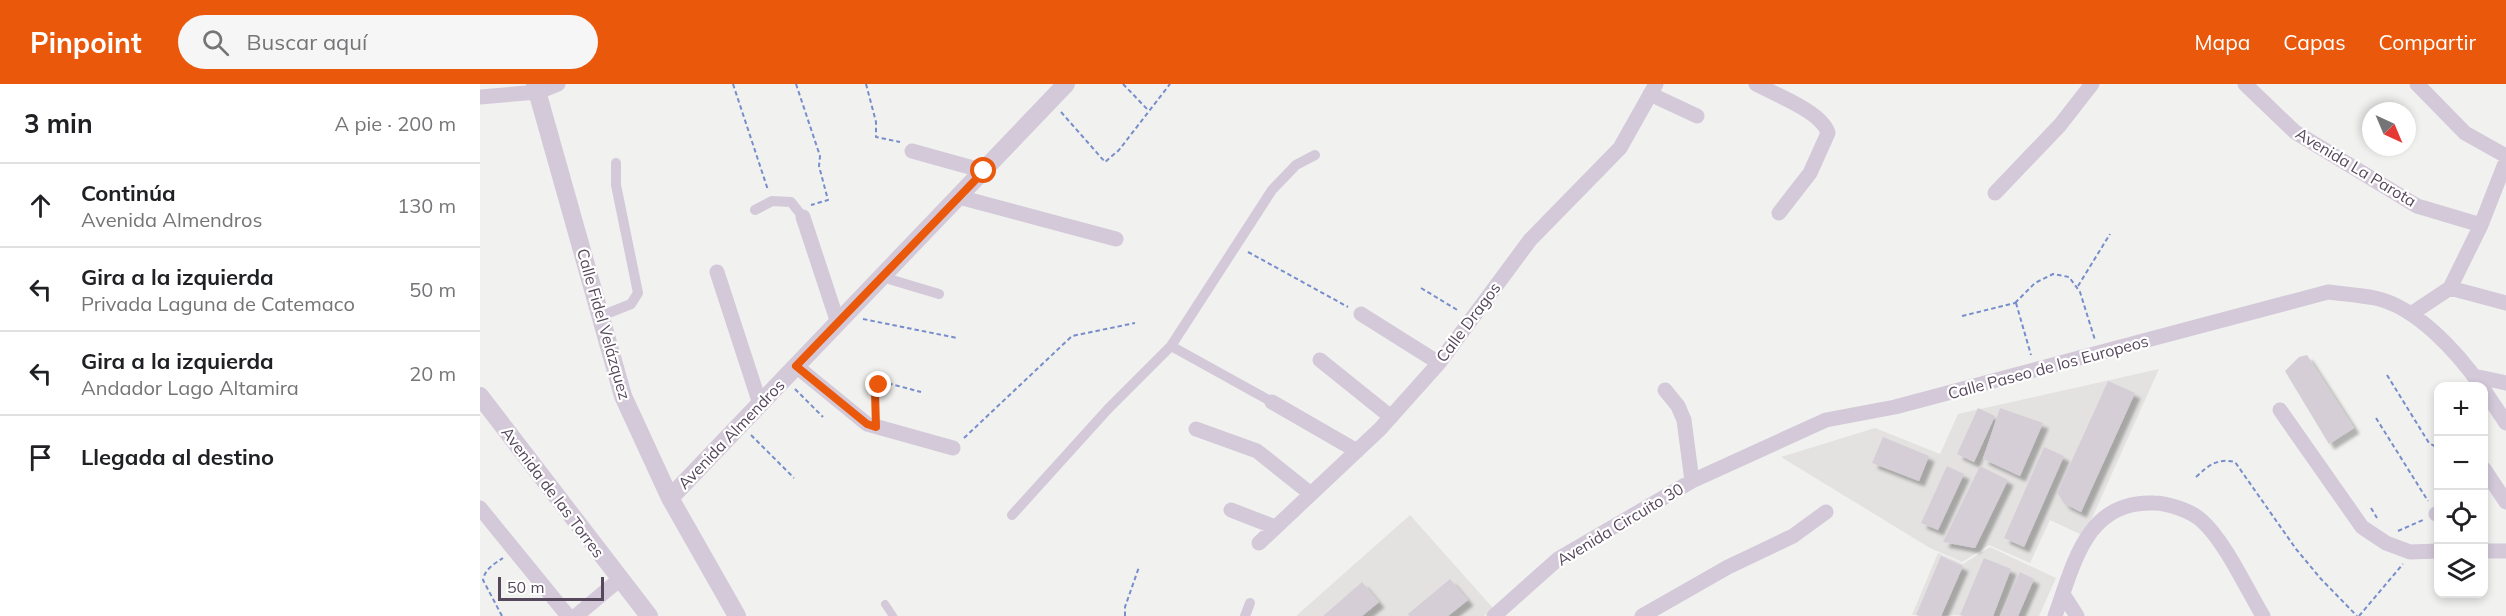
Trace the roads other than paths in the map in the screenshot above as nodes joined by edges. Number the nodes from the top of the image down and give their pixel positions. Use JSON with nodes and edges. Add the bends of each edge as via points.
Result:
{"nodes":[{"id":1,"x":558,"y":84,"type":"edge"},
{"id":2,"x":1066,"y":84,"type":"edge"},
{"id":3,"x":1756,"y":84,"type":"edge"},
{"id":4,"x":2092,"y":84,"type":"edge"},
{"id":5,"x":2245,"y":84,"type":"edge"},
{"id":6,"x":2416,"y":84,"type":"edge"},
{"id":7,"x":537,"y":88,"type":"edge"},
{"id":8,"x":1653,"y":89,"type":"edge"},
{"id":9,"x":480,"y":98,"type":"edge"},
{"id":10,"x":1697,"y":116,"type":"dead end"},
{"id":11,"x":912,"y":151,"type":"road end"},
{"id":12,"x":1315,"y":155,"type":"dead end"},
{"id":13,"x":2506,"y":156,"type":"edge"},
{"id":14,"x":2506,"y":161,"type":"edge"},
{"id":15,"x":616,"y":163,"type":"dead end"},
{"id":16,"x":984,"y":171,"type":"junction"},
{"id":17,"x":1995,"y":193,"type":"dead end"},
{"id":18,"x":959,"y":197,"type":"junction"},
{"id":19,"x":755,"y":210,"type":"dead end"},
{"id":20,"x":800,"y":213,"type":"joint"},
{"id":21,"x":1779,"y":213,"type":"dead end"},
{"id":22,"x":2481,"y":225,"type":"junction"},
{"id":23,"x":1116,"y":238,"type":"dead end"},
{"id":24,"x":717,"y":272,"type":"dead end"},
{"id":25,"x":882,"y":276,"type":"junction"},
{"id":26,"x":2450,"y":288,"type":"junction"},
{"id":27,"x":939,"y":294,"type":"dead end"},
{"id":28,"x":2506,"y":303,"type":"edge"},
{"id":29,"x":1361,"y":314,"type":"road end"},
{"id":30,"x":2411,"y":314,"type":"junction"},
{"id":31,"x":601,"y":316,"type":"junction"},
{"id":32,"x":842,"y":319,"type":"junction"},
{"id":33,"x":1171,"y":346,"type":"junction"},
{"id":34,"x":1320,"y":360,"type":"dead end"},
{"id":35,"x":1439,"y":363,"type":"junction"},
{"id":36,"x":791,"y":373,"type":"junction"},
{"id":37,"x":2478,"y":382,"type":"edge"},
{"id":38,"x":2506,"y":383,"type":"edge"},
{"id":39,"x":2488,"y":384,"type":"edge"},
{"id":40,"x":1665,"y":390,"type":"dead end"},
{"id":41,"x":480,"y":396,"type":"edge"},
{"id":42,"x":2488,"y":396,"type":"edge"},
{"id":43,"x":1272,"y":402,"type":"joint"},
{"id":44,"x":760,"y":404,"type":"junction"},
{"id":45,"x":2280,"y":410,"type":"dead end"},
{"id":46,"x":1391,"y":417,"type":"junction"},
{"id":47,"x":2506,"y":423,"type":"edge"},
{"id":48,"x":1196,"y":429,"type":"dead end"},
{"id":49,"x":953,"y":448,"type":"road end"},
{"id":50,"x":1356,"y":451,"type":"junction"},
{"id":51,"x":1692,"y":481,"type":"junction"},
{"id":52,"x":2488,"y":482,"type":"edge"},
{"id":53,"x":1311,"y":494,"type":"junction"},
{"id":54,"x":670,"y":498,"type":"junction"},
{"id":55,"x":2506,"y":502,"type":"edge"},
{"id":56,"x":480,"y":508,"type":"edge"},
{"id":57,"x":1231,"y":510,"type":"dead end"},
{"id":58,"x":1826,"y":512,"type":"dead end"},
{"id":59,"x":1012,"y":515,"type":"dead end"},
{"id":60,"x":1275,"y":527,"type":"junction"},
{"id":61,"x":1259,"y":543,"type":"dead end"},
{"id":62,"x":2434,"y":551,"type":"edge"},
{"id":63,"x":2488,"y":551,"type":"edge"},
{"id":64,"x":2506,"y":551,"type":"edge"},
{"id":65,"x":620,"y":579,"type":"junction"},
{"id":66,"x":2063,"y":594,"type":"junction"},
{"id":67,"x":1250,"y":603,"type":"dead end"},
{"id":68,"x":885,"y":604,"type":"dead end"},
{"id":69,"x":568,"y":616,"type":"edge"},
{"id":70,"x":576,"y":616,"type":"edge"},
{"id":71,"x":648,"y":616,"type":"edge"},
{"id":72,"x":737,"y":616,"type":"edge"},
{"id":73,"x":893,"y":616,"type":"edge"},
{"id":74,"x":1245,"y":616,"type":"edge"},
{"id":75,"x":1494,"y":616,"type":"edge"},
{"id":76,"x":1642,"y":616,"type":"edge"},
{"id":77,"x":2055,"y":616,"type":"edge"},
{"id":78,"x":2077,"y":616,"type":"edge"},
{"id":79,"x":2263,"y":616,"type":"edge"}],
"edges":[{"from":1,"to":7,"type":"street"},
{"from":2,"to":16,"type":"street","name":"Avenida Almendros"},
{"from":3,"to":21,"type":"street","via":[[1816,116],[1828,133],[1810,173]]},
{"from":4,"to":17,"type":"street","via":[[2060,125]]},
{"from":5,"to":22,"type":"street","name":"Avenida La Parota","via":[[2295,132],[2417,206]]},
{"from":6,"to":13,"type":"street","via":[[2465,133]]},
{"from":7,"to":9,"type":"street"},
{"from":7,"to":31,"type":"street","name":"Calle Fidel Velázquez"},
{"from":8,"to":10,"type":"street"},
{"from":8,"to":35,"type":"street","name":"Calle Dragos","via":[[1620,148],[1530,240]]},
{"from":11,"to":16,"type":"street"},
{"from":12,"to":33,"type":"street","via":[[1284,175]]},
{"from":14,"to":22,"type":"street"},
{"from":15,"to":31,"type":"street","via":[[616,185],[638,293],[631,304]]},
{"from":16,"to":18,"type":"street","name":"Avenida Almendros"},
{"from":18,"to":23,"type":"street"},
{"from":18,"to":25,"type":"street","name":"Avenida Almendros"},
{"from":19,"to":20,"type":"street","via":[[772,201],[791,202]]},
{"from":20,"to":32,"type":"street"},
{"from":22,"to":26,"type":"street"},
{"from":24,"to":44,"type":"street"},
{"from":25,"to":27,"type":"street"},
{"from":25,"to":32,"type":"street","name":"Avenida Almendros"},
{"from":26,"to":28,"type":"street"},
{"from":26,"to":30,"type":"street"},
{"from":29,"to":35,"type":"street"},
{"from":30,"to":37,"type":"street","name":"Calle Paseo de los Europeos","via":[[2445,342]]},
{"from":30,"to":51,"type":"street","name":"Calle Paseo de los Europeos","via":[[2377,298],[2328,292],[1895,407],[1826,420]]},
{"from":31,"to":54,"type":"street","name":"Calle Fidel Velázquez","via":[[623,396]]},
{"from":32,"to":36,"type":"street","name":"Avenida Almendros"},
{"from":33,"to":43,"type":"street"},
{"from":33,"to":59,"type":"street","via":[[1108,408]]},
{"from":34,"to":46,"type":"street"},
{"from":35,"to":46,"type":"street","name":"Calle Dragos"},
{"from":36,"to":44,"type":"street","name":"Avenida Almendros"},
{"from":36,"to":49,"type":"street","via":[[867,424]]},
{"from":38,"to":39,"type":"street"},
{"from":40,"to":51,"type":"street","via":[[1684,420]]},
{"from":41,"to":65,"type":"street","name":"Avenida de las Torres"},
{"from":42,"to":47,"type":"street","name":"Calle Paseo de los Europeos"},
{"from":43,"to":50,"type":"street"},
{"from":44,"to":54,"type":"street","name":"Avenida Almendros"},
{"from":45,"to":62,"type":"street","via":[[2362,527],[2386,543],[2410,552]]},
{"from":46,"to":50,"type":"street","name":"Calle Dragos"},
{"from":48,"to":53,"type":"street","via":[[1257,451]]},
{"from":50,"to":53,"type":"street","name":"Calle Dragos"},
{"from":51,"to":75,"type":"street","name":"Avenida Circuito 30","via":[[1558,560]]},
{"from":52,"to":55,"type":"street"},
{"from":53,"to":60,"type":"street","name":"Calle Dragos"},
{"from":54,"to":72,"type":"street","name":"Calle Fidel Velázquez"},
{"from":56,"to":69,"type":"street"},
{"from":57,"to":60,"type":"street"},
{"from":58,"to":76,"type":"street","via":[[1793,536],[1728,567]]},
{"from":60,"to":61,"type":"street","name":"Calle Dragos"},
{"from":63,"to":64,"type":"street"},
{"from":65,"to":70,"type":"street"},
{"from":65,"to":71,"type":"street","name":"Avenida de las Torres"},
{"from":66,"to":77,"type":"street"},
{"from":66,"to":78,"type":"street"},
{"from":66,"to":79,"type":"street","via":[[2088,535],[2111,511],[2140,502],[2164,503],[2199,518],[2214,534]]},
{"from":67,"to":74,"type":"street"},
{"from":68,"to":73,"type":"lane"}]}
